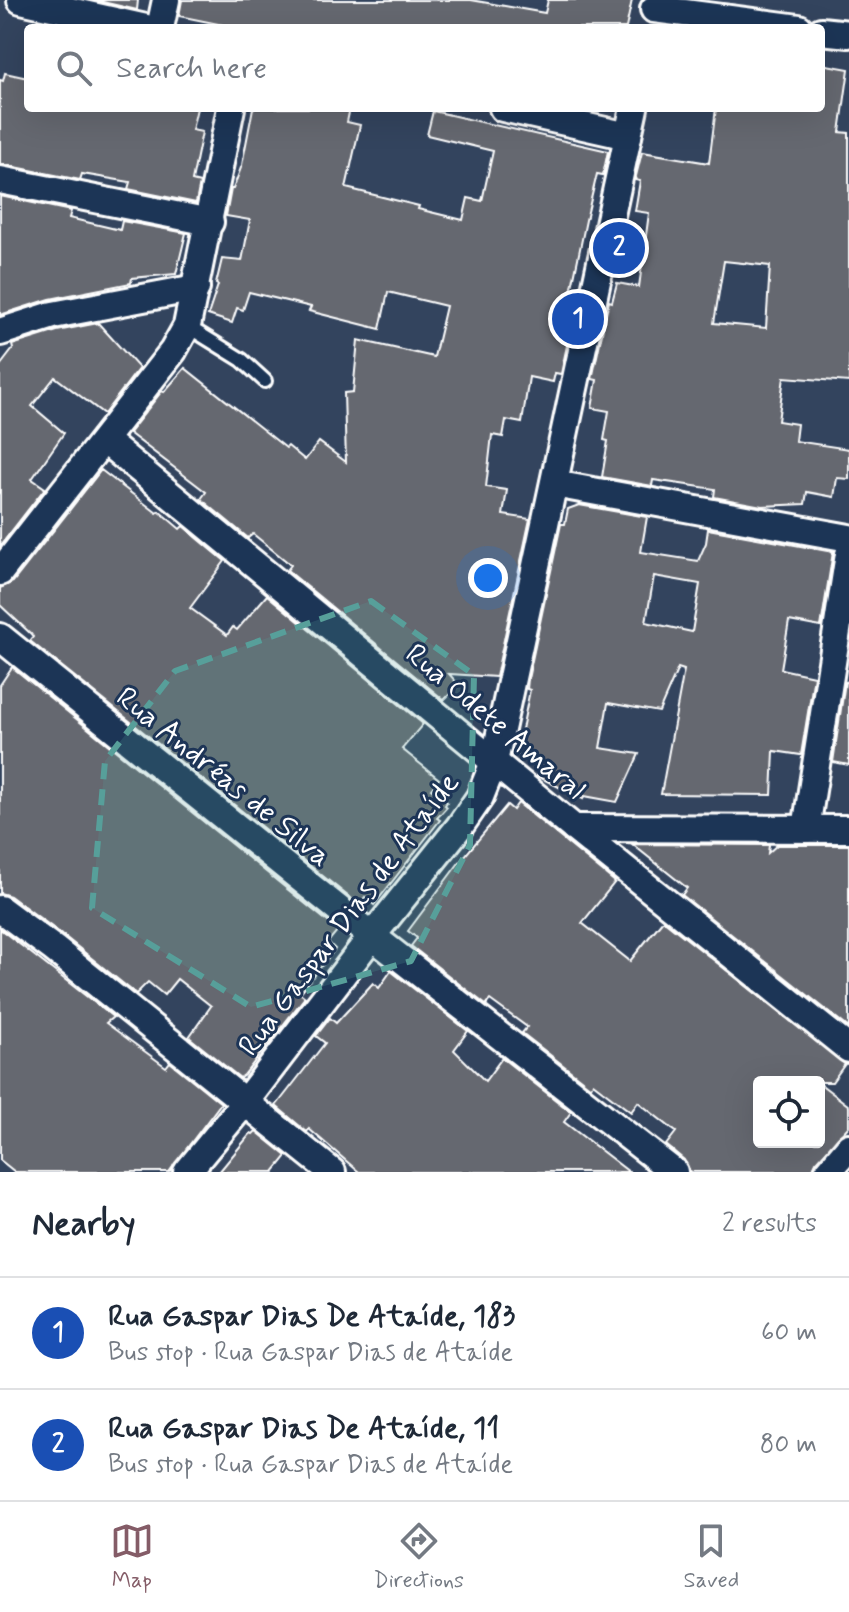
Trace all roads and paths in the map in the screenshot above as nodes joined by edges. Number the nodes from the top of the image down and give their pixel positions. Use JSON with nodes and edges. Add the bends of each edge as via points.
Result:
{"nodes":[{"id":1,"x":21,"y":0,"type":"edge"},
{"id":2,"x":166,"y":0,"type":"edge"},
{"id":3,"x":653,"y":12,"type":"edge"},
{"id":4,"x":128,"y":24,"type":"edge"},
{"id":5,"x":161,"y":24,"type":"edge"},
{"id":6,"x":762,"y":24,"type":"edge"},
{"id":7,"x":825,"y":31,"type":"edge"},
{"id":8,"x":849,"y":34,"type":"edge"},
{"id":9,"x":230,"y":112,"type":"edge"},
{"id":10,"x":521,"y":112,"type":"edge"},
{"id":11,"x":633,"y":112,"type":"edge"},
{"id":12,"x":628,"y":136,"type":"junction"},
{"id":13,"x":0,"y":180,"type":"edge"},
{"id":14,"x":210,"y":222,"type":"junction"},
{"id":15,"x":196,"y":288,"type":"junction"},
{"id":16,"x":187,"y":326,"type":"junction"},
{"id":17,"x":0,"y":332,"type":"edge"},
{"id":18,"x":265,"y":381,"type":"dead end"},
{"id":19,"x":104,"y":440,"type":"junction"},
{"id":20,"x":554,"y":484,"type":"junction"},
{"id":21,"x":849,"y":538,"type":"edge"},
{"id":22,"x":849,"y":554,"type":"edge"},
{"id":23,"x":0,"y":572,"type":"edge"},
{"id":24,"x":0,"y":637,"type":"edge"},
{"id":25,"x":494,"y":762,"type":"junction"},
{"id":26,"x":574,"y":828,"type":"junction"},
{"id":27,"x":806,"y":829,"type":"junction"},
{"id":28,"x":849,"y":829,"type":"edge"},
{"id":29,"x":0,"y":909,"type":"edge"},
{"id":30,"x":372,"y":936,"type":"junction"},
{"id":31,"x":849,"y":1049,"type":"edge"},
{"id":32,"x":245,"y":1102,"type":"junction"},
{"id":33,"x":849,"y":1147,"type":"edge"},
{"id":34,"x":187,"y":1172,"type":"edge"},
{"id":35,"x":332,"y":1172,"type":"edge"},
{"id":36,"x":674,"y":1172,"type":"edge"},
{"id":37,"x":828,"y":1172,"type":"edge"}],
"edges":[{"from":1,"to":4,"type":"street"},
{"from":2,"to":5,"type":"street"},
{"from":3,"to":6,"type":"street"},
{"from":7,"to":8,"type":"street"},
{"from":9,"to":14,"type":"street"},
{"from":10,"to":12,"type":"street"},
{"from":11,"to":12,"type":"street","name":"Rua Gaspar Dias de Ataíde"},
{"from":12,"to":20,"type":"street","name":"Rua Gaspar Dias de Ataíde"},
{"from":13,"to":14,"type":"street"},
{"from":14,"to":15,"type":"street"},
{"from":15,"to":16,"type":"street"},
{"from":15,"to":17,"type":"street","via":[[53,315]]},
{"from":16,"to":18,"type":"lane"},
{"from":16,"to":19,"type":"street"},
{"from":19,"to":23,"type":"street"},
{"from":19,"to":25,"type":"street","name":"Rua Odete Amaral"},
{"from":20,"to":21,"type":"street"},
{"from":20,"to":25,"type":"street","name":"Rua Gaspar Dias de Ataíde"},
{"from":22,"to":27,"type":"street"},
{"from":24,"to":30,"type":"street","name":"Rua Andréas de Silva"},
{"from":25,"to":26,"type":"street","name":"Rua Odete Amaral"},
{"from":25,"to":30,"type":"street","name":"Rua Gaspar Dias de Ataíde","via":[[480,797],[460,826]]},
{"from":26,"to":27,"type":"street"},
{"from":26,"to":31,"type":"street","name":"Rua Odete Amaral"},
{"from":27,"to":28,"type":"street"},
{"from":29,"to":32,"type":"street"},
{"from":30,"to":32,"type":"street","name":"Rua Gaspar Dias de Ataíde"},
{"from":30,"to":36,"type":"street","name":"Rua Andréas de Silva"},
{"from":32,"to":34,"type":"street","name":"Rua Gaspar Dias de Ataíde"},
{"from":32,"to":35,"type":"street"},
{"from":33,"to":37,"type":"street"}]}
